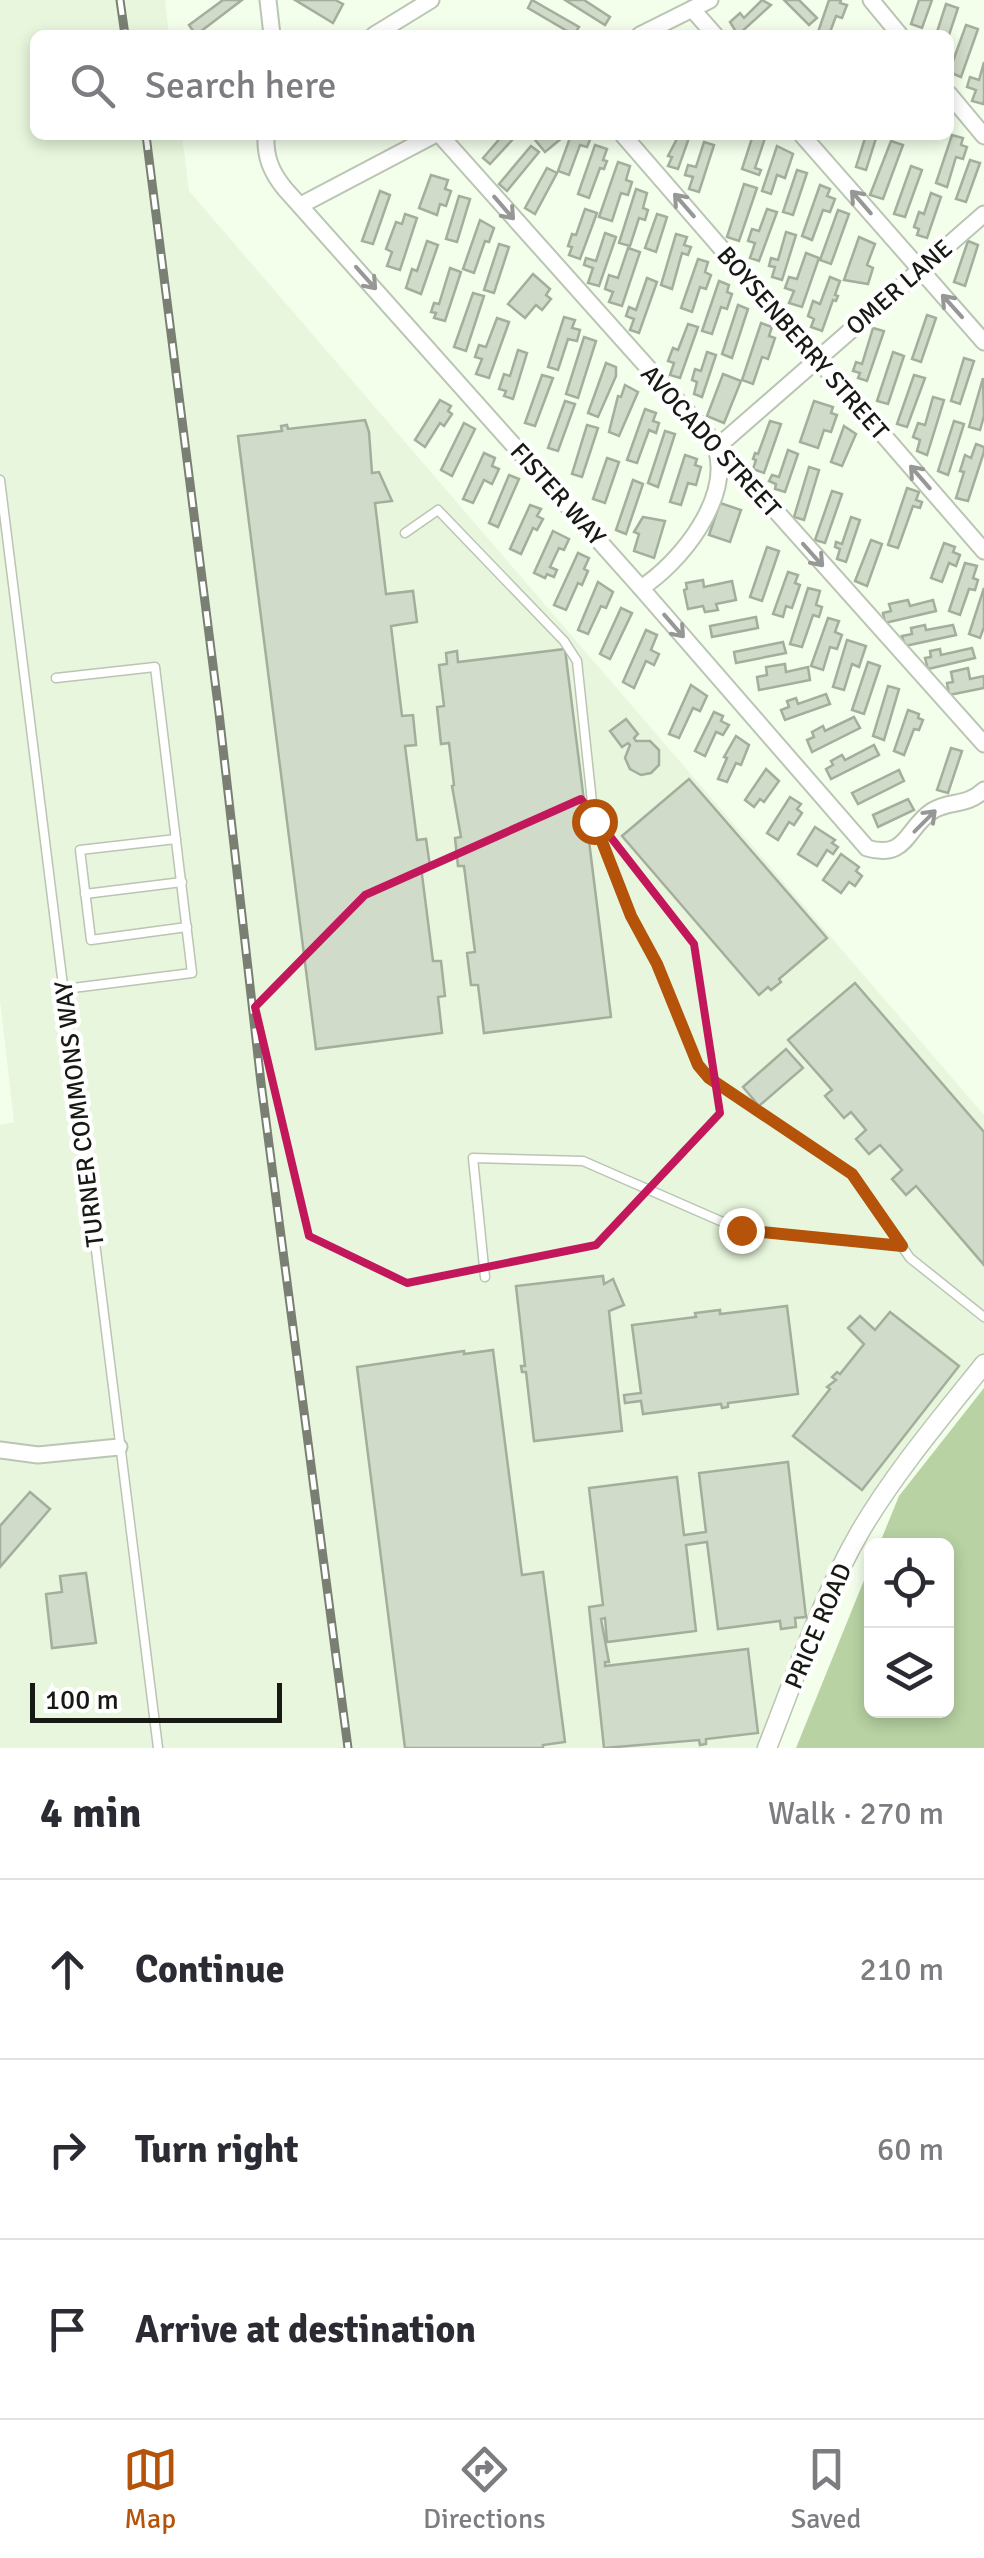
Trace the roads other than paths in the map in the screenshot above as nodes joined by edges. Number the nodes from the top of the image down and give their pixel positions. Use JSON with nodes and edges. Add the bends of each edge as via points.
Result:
{"nodes":[{"id":1,"x":268,"y":0,"type":"edge"},
{"id":2,"x":432,"y":0,"type":"edge"},
{"id":3,"x":710,"y":0,"type":"edge"},
{"id":4,"x":871,"y":0,"type":"edge"},
{"id":5,"x":692,"y":9,"type":"junction"},
{"id":6,"x":271,"y":30,"type":"edge"},
{"id":7,"x":382,"y":30,"type":"edge"},
{"id":8,"x":650,"y":30,"type":"edge"},
{"id":9,"x":711,"y":30,"type":"edge"},
{"id":10,"x":896,"y":30,"type":"edge"},
{"id":11,"x":954,"y":100,"type":"edge"},
{"id":12,"x":984,"y":136,"type":"edge"},
{"id":13,"x":266,"y":140,"type":"edge"},
{"id":14,"x":427,"y":140,"type":"edge"},
{"id":15,"x":441,"y":140,"type":"edge"},
{"id":16,"x":627,"y":140,"type":"edge"},
{"id":17,"x":806,"y":140,"type":"edge"},
{"id":18,"x":301,"y":205,"type":"junction"},
{"id":19,"x":984,"y":214,"type":"edge"},
{"id":20,"x":919,"y":269,"type":"junction"},
{"id":21,"x":984,"y":342,"type":"edge"},
{"id":22,"x":816,"y":358,"type":"junction"},
{"id":23,"x":716,"y":448,"type":"junction"},
{"id":24,"x":0,"y":483,"type":"edge"},
{"id":25,"x":405,"y":533,"type":"dead end"},
{"id":26,"x":984,"y":550,"type":"edge"},
{"id":27,"x":0,"y":561,"type":"edge"},
{"id":28,"x":10,"y":566,"type":"junction"},
{"id":29,"x":641,"y":588,"type":"junction"},
{"id":30,"x":56,"y":678,"type":"dead end"},
{"id":31,"x":984,"y":744,"type":"edge"},
{"id":32,"x":984,"y":790,"type":"edge"},
{"id":33,"x":176,"y":839,"type":"junction"},
{"id":34,"x":182,"y":882,"type":"junction"},
{"id":35,"x":86,"y":894,"type":"junction"},
{"id":36,"x":187,"y":927,"type":"junction"},
{"id":37,"x":64,"y":989,"type":"junction"},
{"id":38,"x":902,"y":1246,"type":"junction"},
{"id":39,"x":486,"y":1278,"type":"dead end"},
{"id":40,"x":984,"y":1317,"type":"edge"},
{"id":41,"x":984,"y":1364,"type":"edge"},
{"id":42,"x":119,"y":1446,"type":"junction"},
{"id":43,"x":0,"y":1450,"type":"edge"},
{"id":44,"x":158,"y":1748,"type":"edge"},
{"id":45,"x":767,"y":1748,"type":"edge"}],
"edges":[{"from":1,"to":6,"type":"street"},
{"from":2,"to":7,"type":"street"},
{"from":3,"to":5,"type":"street"},
{"from":4,"to":10,"type":"street"},
{"from":5,"to":8,"type":"street"},
{"from":5,"to":9,"type":"street"},
{"from":11,"to":12,"type":"street"},
{"from":13,"to":18,"type":"street","name":"FISTER WAY","via":[[273,174]]},
{"from":14,"to":18,"type":"street"},
{"from":15,"to":23,"type":"street","name":"AVOCADO STREET","one_way":true},
{"from":22,"to":16,"type":"street","name":"BOYSENBERRY STREET","one_way":true},
{"from":20,"to":17,"type":"street","one_way":true},
{"from":18,"to":29,"type":"street","name":"FISTER WAY","one_way":true},
{"from":19,"to":20,"type":"street","name":"OMER LANE"},
{"from":21,"to":20,"type":"street","one_way":true},
{"from":20,"to":22,"type":"street","name":"OMER LANE"},
{"from":22,"to":23,"type":"street","name":"OMER LANE"},
{"from":26,"to":22,"type":"street","name":"BOYSENBERRY STREET","one_way":true},
{"from":23,"to":29,"type":"street","via":[[719,479],[698,527],[679,556]]},
{"from":23,"to":31,"type":"street","name":"AVOCADO STREET","one_way":true},
{"from":24,"to":28,"type":"lane","name":"TURNER COMMONS WAY"},
{"from":25,"to":38,"type":"lane","via":[[438,510],[564,641],[577,661],[594,821],[698,1065],[852,1174]]},
{"from":27,"to":28,"type":"lane"},
{"from":28,"to":37,"type":"lane","name":"TURNER COMMONS WAY"},
{"from":29,"to":32,"type":"street","name":"FISTER WAY","one_way":true,"via":[[868,848],[890,851],[928,813],[972,801]]},
{"from":30,"to":33,"type":"lane","via":[[155,667]]},
{"from":33,"to":34,"type":"lane"},
{"from":33,"to":35,"type":"lane","via":[[80,850]]},
{"from":34,"to":35,"type":"lane"},
{"from":34,"to":36,"type":"lane"},
{"from":35,"to":36,"type":"lane","via":[[91,940]]},
{"from":36,"to":37,"type":"lane","via":[[192,973]]},
{"from":37,"to":42,"type":"lane","name":"TURNER COMMONS WAY"},
{"from":38,"to":39,"type":"lane","via":[[741,1230],[583,1161],[473,1158]]},
{"from":38,"to":40,"type":"lane"},
{"from":41,"to":45,"type":"street","name":"PRICE ROAD","via":[[861,1531]]},
{"from":42,"to":43,"type":"street","via":[[38,1455]]},
{"from":42,"to":44,"type":"lane","name":"TURNER COMMONS WAY"}]}
